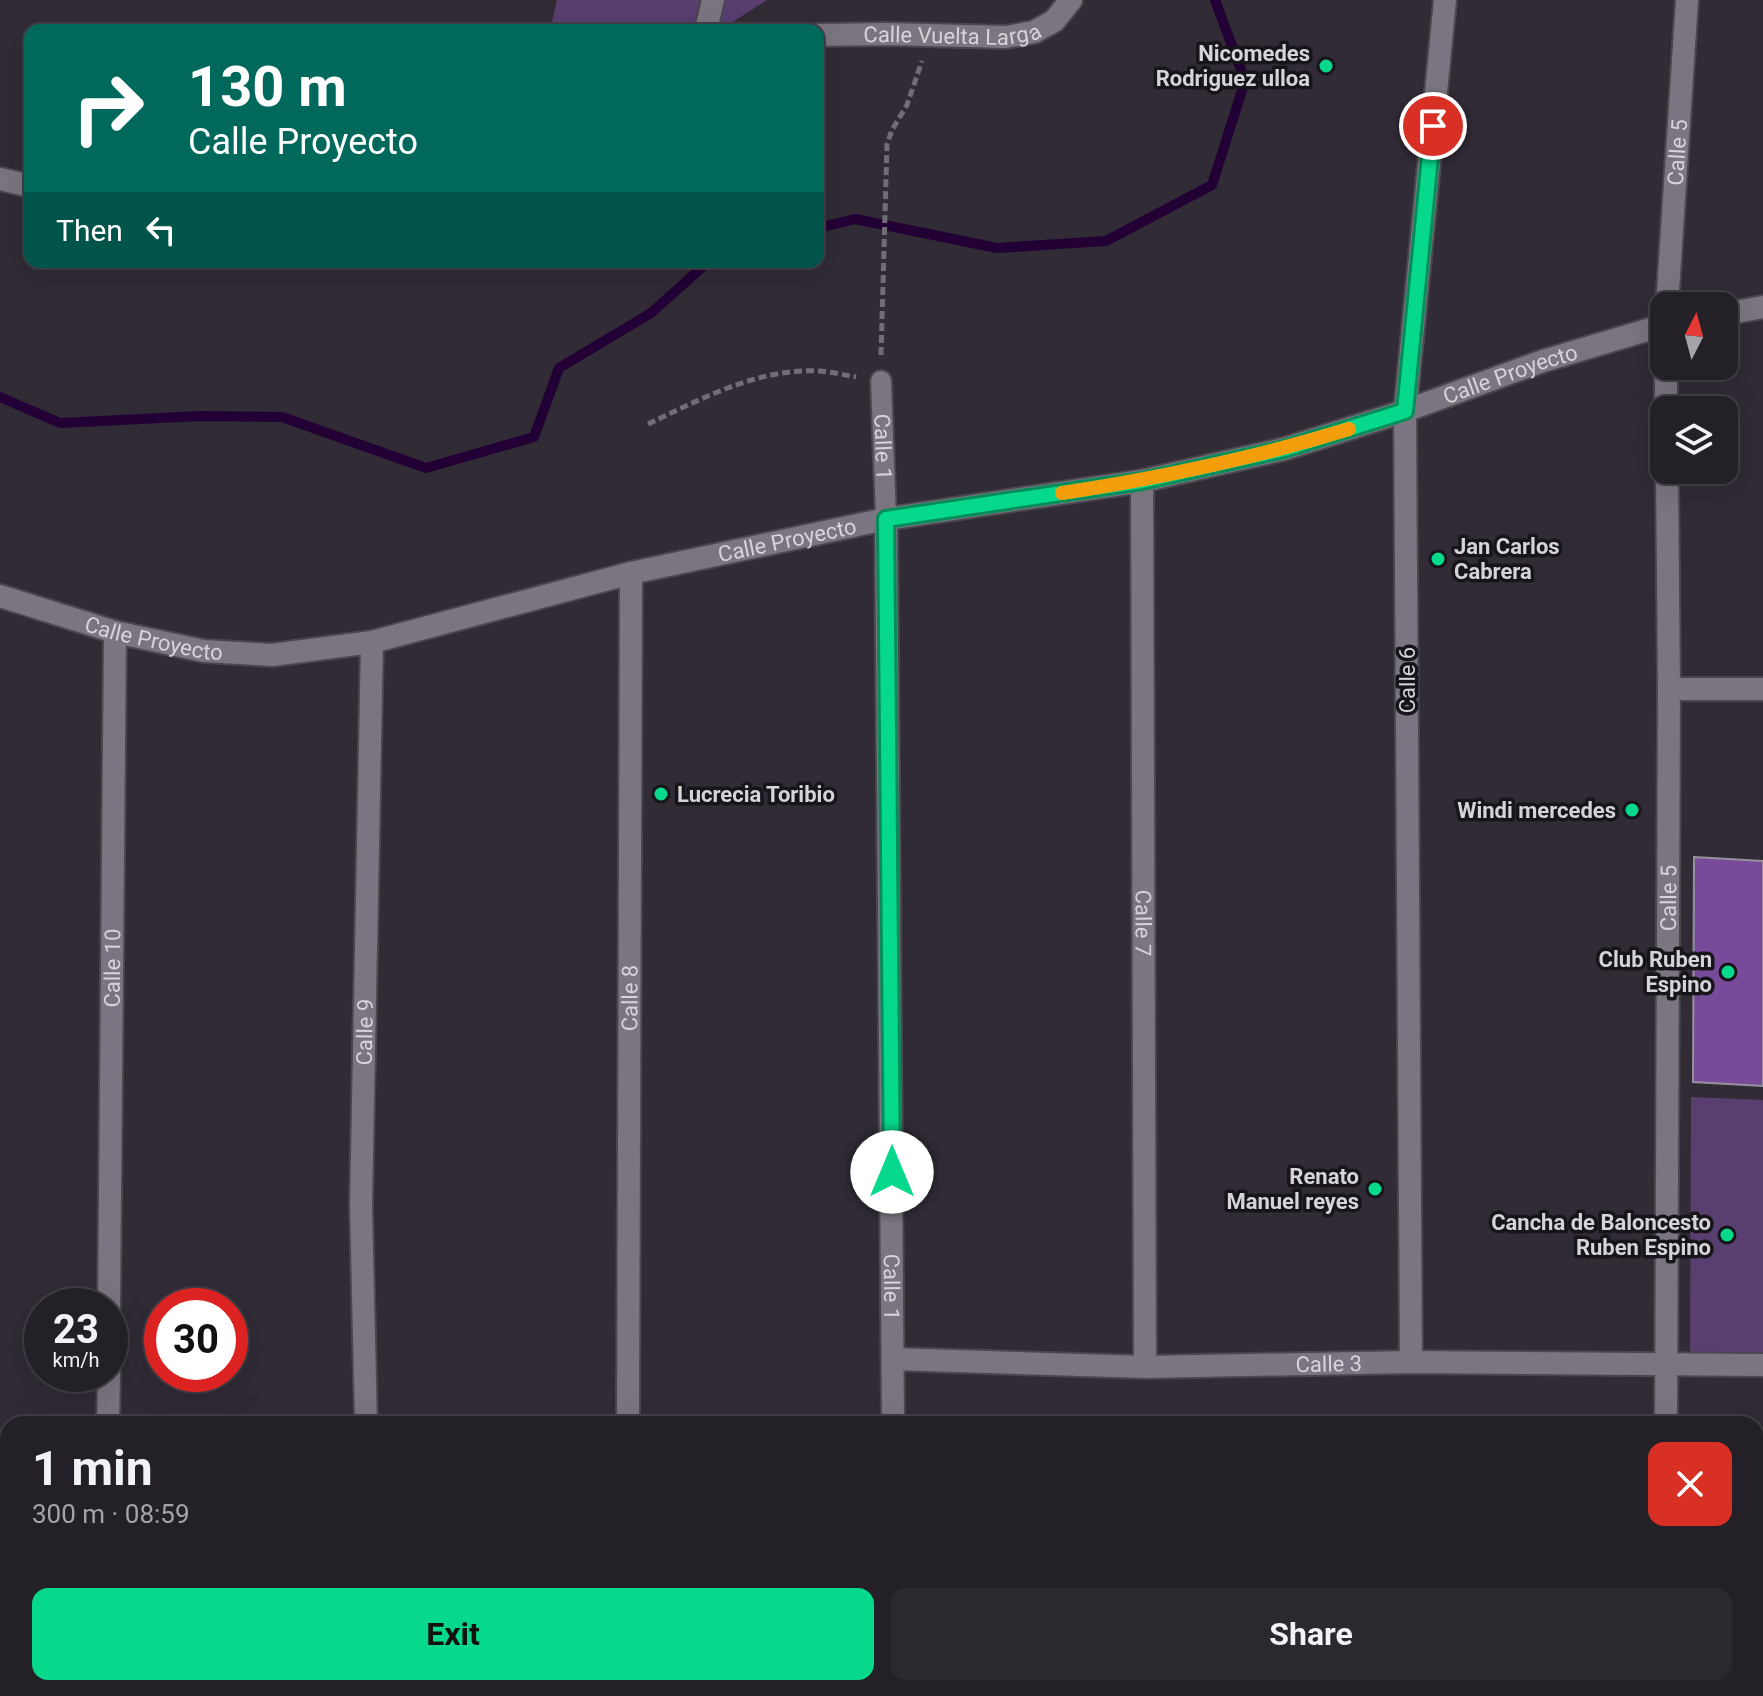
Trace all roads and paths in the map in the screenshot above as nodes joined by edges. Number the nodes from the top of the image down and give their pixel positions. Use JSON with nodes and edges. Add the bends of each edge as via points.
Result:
{"nodes":[{"id":1,"x":713,"y":0,"type":"edge"},
{"id":2,"x":1071,"y":0,"type":"edge"},
{"id":3,"x":1445,"y":0,"type":"edge"},
{"id":4,"x":1687,"y":0,"type":"edge"},
{"id":5,"x":707,"y":24,"type":"edge"},
{"id":6,"x":824,"y":35,"type":"edge"},
{"id":7,"x":932,"y":35,"type":"junction"},
{"id":8,"x":0,"y":179,"type":"edge"},
{"id":9,"x":24,"y":185,"type":"edge"},
{"id":10,"x":1668,"y":292,"type":"edge"},
{"id":11,"x":1763,"y":307,"type":"edge"},
{"id":12,"x":1738,"y":311,"type":"edge"},
{"id":13,"x":1650,"y":329,"type":"edge"},
{"id":14,"x":881,"y":381,"type":"junction"},
{"id":15,"x":1405,"y":411,"type":"junction"},
{"id":16,"x":648,"y":424,"type":"dead end"},
{"id":17,"x":1142,"y":481,"type":"junction"},
{"id":18,"x":1667,"y":484,"type":"edge"},
{"id":19,"x":886,"y":519,"type":"junction"},
{"id":20,"x":631,"y":573,"type":"junction"},
{"id":21,"x":0,"y":596,"type":"edge"},
{"id":22,"x":115,"y":632,"type":"junction"},
{"id":23,"x":372,"y":642,"type":"junction"},
{"id":24,"x":1669,"y":689,"type":"junction"},
{"id":25,"x":1763,"y":689,"type":"edge"},
{"id":26,"x":109,"y":1288,"type":"edge"},
{"id":27,"x":893,"y":1359,"type":"junction"},
{"id":28,"x":1411,"y":1362,"type":"junction"},
{"id":29,"x":1666,"y":1365,"type":"junction"},
{"id":30,"x":1763,"y":1365,"type":"edge"},
{"id":31,"x":1145,"y":1367,"type":"junction"},
{"id":32,"x":109,"y":1392,"type":"edge"},
{"id":33,"x":108,"y":1416,"type":"edge"},
{"id":34,"x":366,"y":1416,"type":"edge"},
{"id":35,"x":628,"y":1416,"type":"edge"},
{"id":36,"x":893,"y":1416,"type":"edge"},
{"id":37,"x":1666,"y":1416,"type":"edge"}],
"edges":[{"from":1,"to":5,"type":"street"},
{"from":2,"to":7,"type":"street","name":"Calle Vuelta Larga","via":[[1054,21],[1034,32],[1006,37]]},
{"from":3,"to":15,"type":"street","name":"Calle 6"},
{"from":4,"to":10,"type":"street","name":"Calle 5"},
{"from":6,"to":7,"type":"street","name":"Calle Vuelta Larga"},
{"from":7,"to":14,"type":"path","via":[[887,144]]},
{"from":8,"to":9,"type":"street"},
{"from":11,"to":12,"type":"street"},
{"from":13,"to":15,"type":"street","name":"Calle Proyecto"},
{"from":14,"to":16,"type":"path","via":[[819,371],[779,374],[726,388]]},
{"from":14,"to":19,"type":"lane","name":"Calle 1"},
{"from":15,"to":17,"type":"street","name":"Calle Proyecto","via":[[1284,449]]},
{"from":15,"to":28,"type":"street","name":"Calle 6"},
{"from":17,"to":19,"type":"street","name":"Calle Proyecto"},
{"from":17,"to":31,"type":"street","name":"Calle 7"},
{"from":18,"to":24,"type":"street","name":"Calle 5"},
{"from":19,"to":20,"type":"street","name":"Calle Proyecto"},
{"from":19,"to":27,"type":"street","name":"Calle 1"},
{"from":20,"to":23,"type":"street","name":"Calle Proyecto"},
{"from":20,"to":35,"type":"street","name":"Calle 8"},
{"from":21,"to":22,"type":"street","name":"Calle Proyecto"},
{"from":22,"to":23,"type":"street","name":"Calle Proyecto","via":[[235,655]]},
{"from":22,"to":26,"type":"street","name":"Calle 10"},
{"from":23,"to":34,"type":"street","name":"Calle 9","via":[[361,1205]]},
{"from":24,"to":25,"type":"street"},
{"from":24,"to":29,"type":"street","name":"Calle 5"},
{"from":27,"to":31,"type":"street","name":"Calle 3"},
{"from":27,"to":36,"type":"street","name":"Calle 1"},
{"from":28,"to":29,"type":"street","name":"Calle 3"},
{"from":28,"to":31,"type":"street","name":"Calle 3"},
{"from":29,"to":30,"type":"street","name":"Calle 3"},
{"from":29,"to":37,"type":"street","name":"Calle 5"},
{"from":32,"to":33,"type":"street"}]}
